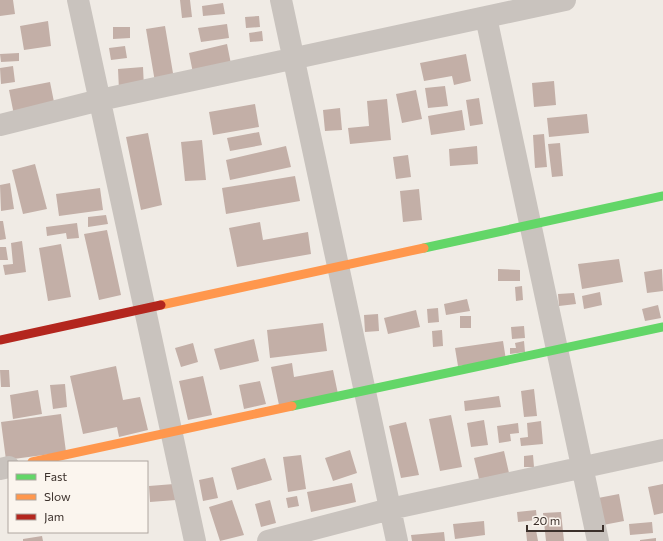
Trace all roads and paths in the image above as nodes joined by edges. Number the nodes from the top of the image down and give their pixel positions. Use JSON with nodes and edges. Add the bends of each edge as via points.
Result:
{"nodes":[{"id":1,"x":78,"y":0,"type":"edge"},
{"id":2,"x":281,"y":0,"type":"edge"},
{"id":3,"x":565,"y":0,"type":"edge"},
{"id":4,"x":486,"y":17,"type":"junction"},
{"id":5,"x":294,"y":59,"type":"junction"},
{"id":6,"x":100,"y":100,"type":"junction"},
{"id":7,"x":0,"y":125,"type":"edge"},
{"id":8,"x":663,"y":196,"type":"edge"},
{"id":9,"x":531,"y":226,"type":"junction"},
{"id":10,"x":339,"y":268,"type":"junction"},
{"id":11,"x":146,"y":310,"type":"junction"},
{"id":12,"x":663,"y":327,"type":"edge"},
{"id":13,"x":0,"y":340,"type":"edge"},
{"id":14,"x":558,"y":349,"type":"junction"},
{"id":15,"x":366,"y":391,"type":"junction"},
{"id":16,"x":173,"y":432,"type":"junction"},
{"id":17,"x":663,"y":450,"type":"edge"},
{"id":18,"x":37,"y":461,"type":"edge"},
{"id":19,"x":582,"y":468,"type":"junction"},
{"id":20,"x":390,"y":509,"type":"junction"},
{"id":21,"x":195,"y":541,"type":"edge"},
{"id":22,"x":268,"y":541,"type":"edge"},
{"id":23,"x":398,"y":541,"type":"edge"},
{"id":24,"x":598,"y":541,"type":"edge"}],
"edges":[{"from":1,"to":6,"type":"street"},
{"from":2,"to":5,"type":"street"},
{"from":3,"to":4,"type":"street"},
{"from":4,"to":5,"type":"street"},
{"from":4,"to":9,"type":"street"},
{"from":5,"to":6,"type":"street"},
{"from":5,"to":10,"type":"street"},
{"from":6,"to":7,"type":"street"},
{"from":6,"to":11,"type":"street"},
{"from":8,"to":9,"type":"street"},
{"from":9,"to":10,"type":"street"},
{"from":9,"to":14,"type":"street"},
{"from":10,"to":11,"type":"street"},
{"from":10,"to":15,"type":"street"},
{"from":11,"to":13,"type":"street"},
{"from":11,"to":16,"type":"street"},
{"from":12,"to":14,"type":"street"},
{"from":14,"to":15,"type":"street"},
{"from":14,"to":19,"type":"street"},
{"from":15,"to":16,"type":"street"},
{"from":15,"to":20,"type":"street"},
{"from":16,"to":18,"type":"street"},
{"from":16,"to":21,"type":"street"},
{"from":17,"to":19,"type":"street"},
{"from":19,"to":20,"type":"street"},
{"from":19,"to":24,"type":"street"},
{"from":20,"to":22,"type":"street"},
{"from":20,"to":23,"type":"street"}]}
